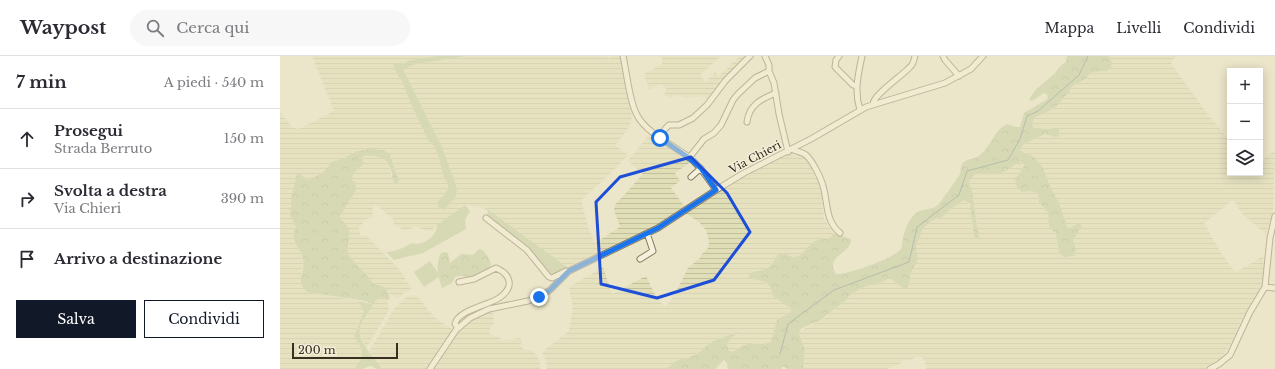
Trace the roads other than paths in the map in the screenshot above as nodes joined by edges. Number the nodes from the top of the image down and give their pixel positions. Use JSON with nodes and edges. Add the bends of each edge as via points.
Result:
{"nodes":[{"id":1,"x":623,"y":56,"type":"edge"},
{"id":2,"x":750,"y":56,"type":"edge"},
{"id":3,"x":765,"y":56,"type":"edge"},
{"id":4,"x":839,"y":56,"type":"edge"},
{"id":5,"x":862,"y":56,"type":"edge"},
{"id":6,"x":915,"y":56,"type":"edge"},
{"id":7,"x":943,"y":56,"type":"edge"},
{"id":8,"x":983,"y":56,"type":"edge"},
{"id":9,"x":769,"y":71,"type":"junction"},
{"id":10,"x":959,"y":76,"type":"junction"},
{"id":11,"x":856,"y":86,"type":"junction"},
{"id":12,"x":776,"y":94,"type":"junction"},
{"id":13,"x":873,"y":104,"type":"junction"},
{"id":14,"x":860,"y":110,"type":"junction"},
{"id":15,"x":747,"y":122,"type":"dead end"},
{"id":16,"x":660,"y":138,"type":"junction"},
{"id":17,"x":790,"y":150,"type":"junction"},
{"id":18,"x":689,"y":158,"type":"junction"},
{"id":19,"x":701,"y":168,"type":"junction"},
{"id":20,"x":691,"y":177,"type":"dead end"},
{"id":21,"x":716,"y":190,"type":"junction"},
{"id":22,"x":1275,"y":216,"type":"edge"},
{"id":23,"x":486,"y":218,"type":"dead end"},
{"id":24,"x":648,"y":233,"type":"junction"},
{"id":25,"x":840,"y":233,"type":"dead end"},
{"id":26,"x":640,"y":259,"type":"dead end"},
{"id":27,"x":569,"y":271,"type":"junction"},
{"id":28,"x":459,"y":282,"type":"dead end"},
{"id":29,"x":1265,"y":287,"type":"junction"},
{"id":30,"x":1275,"y":288,"type":"edge"},
{"id":31,"x":458,"y":328,"type":"junction"},
{"id":32,"x":430,"y":369,"type":"edge"},
{"id":33,"x":1210,"y":369,"type":"edge"}],
"edges":[{"from":1,"to":16,"type":"street","via":[[636,115]]},
{"from":2,"to":16,"type":"street","via":[[726,80],[704,108],[684,123],[669,125]]},
{"from":3,"to":9,"type":"street"},
{"from":4,"to":11,"type":"street","via":[[834,67]]},
{"from":5,"to":11,"type":"street"},
{"from":6,"to":13,"type":"street","via":[[911,66],[874,98]]},
{"from":7,"to":10,"type":"street"},
{"from":8,"to":10,"type":"street","name":"Via Chieri","via":[[971,69]]},
{"from":9,"to":12,"type":"street"},
{"from":9,"to":18,"type":"street","via":[[755,78],[738,94],[721,125],[704,139]]},
{"from":10,"to":13,"type":"street","name":"Via Chieri","via":[[923,91]]},
{"from":11,"to":14,"type":"street"},
{"from":12,"to":15,"type":"street","via":[[752,106]]},
{"from":12,"to":17,"type":"street"},
{"from":13,"to":14,"type":"street","name":"Via Chieri"},
{"from":14,"to":17,"type":"street","name":"Via Chieri"},
{"from":16,"to":18,"type":"street"},
{"from":17,"to":21,"type":"street","name":"Via Chieri"},
{"from":17,"to":25,"type":"street","via":[[805,154],[816,171],[823,186],[830,220]]},
{"from":18,"to":19,"type":"street"},
{"from":19,"to":20,"type":"street"},
{"from":19,"to":21,"type":"street"},
{"from":21,"to":24,"type":"street","name":"Via Chieri"},
{"from":22,"to":29,"type":"street"},
{"from":23,"to":27,"type":"street","via":[[526,250],[549,277]]},
{"from":24,"to":26,"type":"street","via":[[653,251]]},
{"from":24,"to":27,"type":"street","name":"Via Chieri"},
{"from":27,"to":31,"type":"street","name":"Via Chieri","via":[[539,297],[479,313],[467,319]]},
{"from":28,"to":31,"type":"street","via":[[474,279],[496,268],[505,274],[510,284],[498,300],[475,307],[457,320],[455,324]]},
{"from":29,"to":30,"type":"street"},
{"from":29,"to":33,"type":"street","via":[[1230,355]]},
{"from":31,"to":32,"type":"street","name":"Via Chieri"}]}
